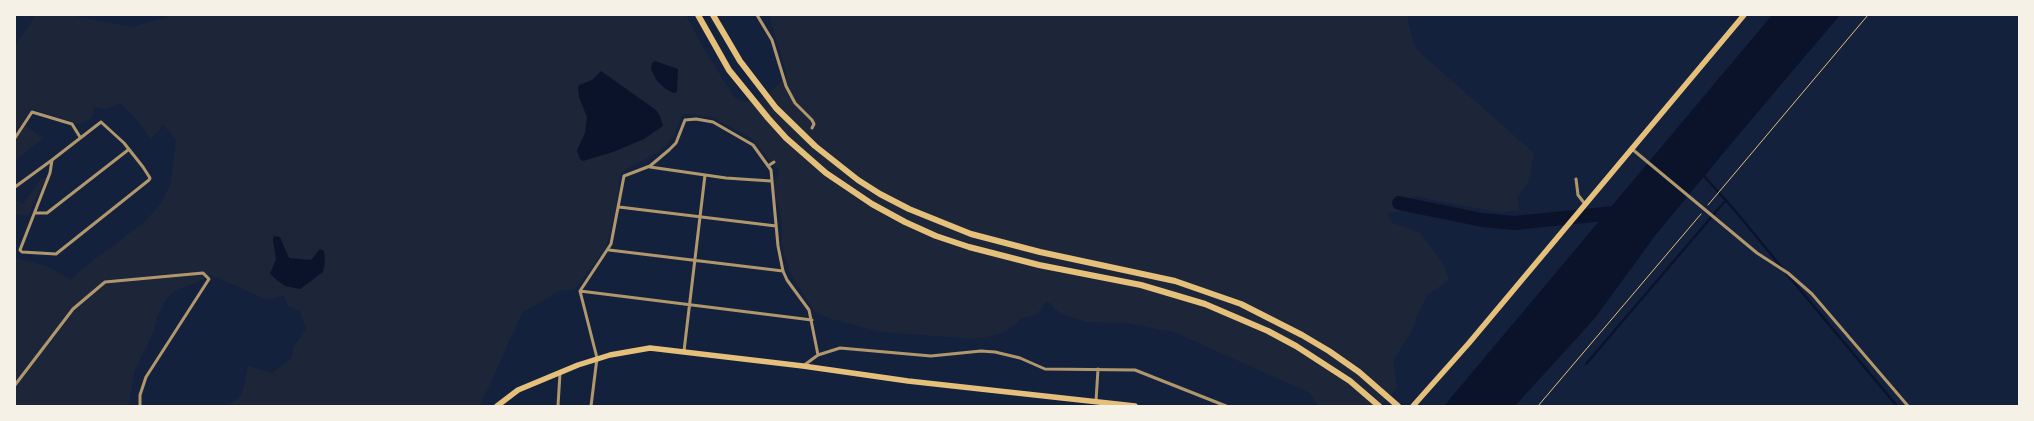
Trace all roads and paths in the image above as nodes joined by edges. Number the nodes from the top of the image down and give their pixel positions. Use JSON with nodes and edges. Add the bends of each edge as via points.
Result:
{"nodes":[{"id":1,"x":698,"y":15,"type":"edge"},
{"id":2,"x":713,"y":15,"type":"edge"},
{"id":3,"x":757,"y":15,"type":"edge"},
{"id":4,"x":1744,"y":15,"type":"edge"},
{"id":5,"x":812,"y":128,"type":"dead end"},
{"id":6,"x":80,"y":136,"type":"junction"},
{"id":7,"x":15,"y":138,"type":"edge"},
{"id":8,"x":128,"y":150,"type":"junction"},
{"id":9,"x":1632,"y":150,"type":"junction"},
{"id":10,"x":52,"y":160,"type":"junction"},
{"id":11,"x":774,"y":162,"type":"dead end"},
{"id":12,"x":650,"y":166,"type":"junction"},
{"id":13,"x":768,"y":166,"type":"junction"},
{"id":14,"x":705,"y":175,"type":"junction"},
{"id":15,"x":1576,"y":179,"type":"dead end"},
{"id":16,"x":771,"y":182,"type":"junction"},
{"id":17,"x":15,"y":187,"type":"edge"},
{"id":18,"x":1583,"y":206,"type":"junction"},
{"id":19,"x":619,"y":207,"type":"junction"},
{"id":20,"x":35,"y":213,"type":"junction"},
{"id":21,"x":701,"y":218,"type":"junction"},
{"id":22,"x":776,"y":226,"type":"junction"},
{"id":23,"x":608,"y":250,"type":"junction"},
{"id":24,"x":695,"y":262,"type":"junction"},
{"id":25,"x":783,"y":272,"type":"junction"},
{"id":26,"x":580,"y":291,"type":"junction"},
{"id":27,"x":690,"y":305,"type":"junction"},
{"id":28,"x":812,"y":320,"type":"junction"},
{"id":29,"x":683,"y":352,"type":"junction"},
{"id":30,"x":818,"y":355,"type":"junction"},
{"id":31,"x":597,"y":358,"type":"junction"},
{"id":32,"x":803,"y":366,"type":"junction"},
{"id":33,"x":1098,"y":369,"type":"junction"},
{"id":34,"x":560,"y":373,"type":"junction"},
{"id":35,"x":15,"y":385,"type":"edge"},
{"id":36,"x":1418,"y":401,"type":"junction"},
{"id":37,"x":1096,"y":402,"type":"junction"},
{"id":38,"x":499,"y":405,"type":"edge"},
{"id":39,"x":1378,"y":405,"type":"edge"},
{"id":40,"x":140,"y":406,"type":"edge"},
{"id":41,"x":558,"y":406,"type":"edge"},
{"id":42,"x":591,"y":406,"type":"edge"},
{"id":43,"x":1135,"y":406,"type":"edge"},
{"id":44,"x":1226,"y":406,"type":"edge"},
{"id":45,"x":1398,"y":406,"type":"edge"},
{"id":46,"x":1413,"y":406,"type":"edge"},
{"id":47,"x":1423,"y":406,"type":"edge"},
{"id":48,"x":1908,"y":406,"type":"edge"}],
"edges":[{"from":1,"to":39,"type":"highway","via":[[730,70],[786,138],[826,173],[872,204],[928,233],[969,247],[1141,285],[1204,304],[1296,346],[1350,381]]},
{"from":2,"to":45,"type":"highway","via":[[740,62],[776,108],[815,146],[880,194],[909,210],[971,234],[1175,281],[1241,304],[1322,347],[1359,372]]},
{"from":3,"to":5,"type":"street","via":[[772,40],[786,86],[795,102],[812,120]]},
{"from":4,"to":9,"type":"highway"},
{"from":6,"to":7,"type":"street","via":[[72,124],[32,112]]},
{"from":6,"to":8,"type":"street","via":[[101,122]]},
{"from":6,"to":10,"type":"street"},
{"from":8,"to":20,"type":"street","via":[[47,213]]},
{"from":8,"to":20,"type":"street","via":[[143,167],[149,180],[56,254],[20,250]]},
{"from":9,"to":18,"type":"highway"},
{"from":9,"to":48,"type":"street","via":[[1812,294]]},
{"from":10,"to":17,"type":"street"},
{"from":10,"to":20,"type":"street"},
{"from":11,"to":13,"type":"street"},
{"from":12,"to":13,"type":"street","via":[[676,143],[681,126],[690,119],[713,122],[753,145]]},
{"from":12,"to":14,"type":"street"},
{"from":12,"to":19,"type":"street","via":[[624,176]]},
{"from":13,"to":16,"type":"street"},
{"from":14,"to":16,"type":"street"},
{"from":14,"to":21,"type":"street"},
{"from":15,"to":18,"type":"street"},
{"from":16,"to":22,"type":"street"},
{"from":18,"to":36,"type":"highway"},
{"from":19,"to":21,"type":"street"},
{"from":19,"to":23,"type":"street"},
{"from":21,"to":22,"type":"street"},
{"from":21,"to":24,"type":"street"},
{"from":22,"to":25,"type":"street"},
{"from":23,"to":24,"type":"street"},
{"from":23,"to":26,"type":"street"},
{"from":24,"to":25,"type":"street"},
{"from":24,"to":27,"type":"street"},
{"from":25,"to":28,"type":"street","via":[[809,310]]},
{"from":26,"to":27,"type":"street"},
{"from":26,"to":31,"type":"street"},
{"from":27,"to":28,"type":"street"},
{"from":27,"to":29,"type":"street"},
{"from":28,"to":30,"type":"street"},
{"from":29,"to":31,"type":"highway","via":[[640,349]]},
{"from":29,"to":32,"type":"highway"},
{"from":30,"to":32,"type":"street"},
{"from":30,"to":33,"type":"street","via":[[840,348],[931,356],[995,352],[1045,368]]},
{"from":31,"to":34,"type":"highway"},
{"from":31,"to":42,"type":"street"},
{"from":32,"to":37,"type":"highway"},
{"from":33,"to":37,"type":"street"},
{"from":33,"to":44,"type":"street","via":[[1135,370]]},
{"from":34,"to":38,"type":"highway","via":[[518,390]]},
{"from":34,"to":41,"type":"street"},
{"from":35,"to":40,"type":"street","via":[[73,309],[105,282],[203,273],[209,279],[146,377]]},
{"from":36,"to":46,"type":"highway"},
{"from":36,"to":47,"type":"street"},
{"from":37,"to":43,"type":"highway"}]}
